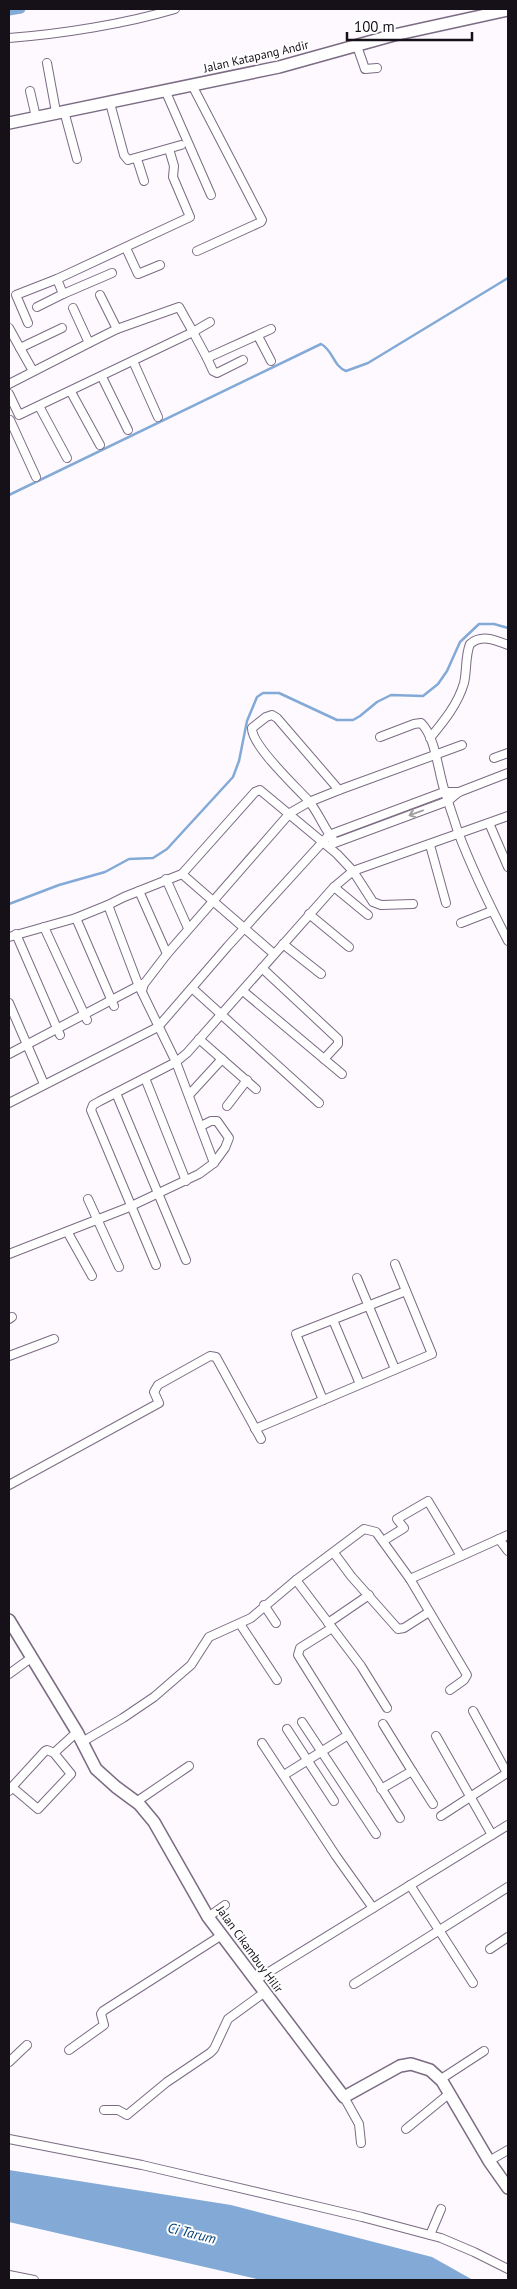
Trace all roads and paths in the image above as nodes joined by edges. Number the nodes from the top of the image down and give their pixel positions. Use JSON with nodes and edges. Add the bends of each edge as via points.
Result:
{"nodes":[{"id":1,"x":175,"y":9,"type":"edge"},
{"id":2,"x":508,"y":10,"type":"edge"},
{"id":3,"x":9,"y":38,"type":"edge"},
{"id":4,"x":357,"y":46,"type":"junction"},
{"id":5,"x":47,"y":63,"type":"dead end"},
{"id":6,"x":378,"y":68,"type":"dead end"},
{"id":7,"x":192,"y":85,"type":"junction"},
{"id":8,"x":165,"y":90,"type":"junction"},
{"id":9,"x":30,"y":91,"type":"dead end"},
{"id":10,"x":110,"y":103,"type":"junction"},
{"id":11,"x":60,"y":112,"type":"junction"},
{"id":12,"x":36,"y":117,"type":"junction"},
{"id":13,"x":9,"y":123,"type":"edge"},
{"id":14,"x":181,"y":145,"type":"dead end"},
{"id":15,"x":169,"y":149,"type":"junction"},
{"id":16,"x":78,"y":159,"type":"dead end"},
{"id":17,"x":137,"y":159,"type":"junction"},
{"id":18,"x":144,"y":181,"type":"dead end"},
{"id":19,"x":211,"y":195,"type":"dead end"},
{"id":20,"x":126,"y":248,"type":"junction"},
{"id":21,"x":197,"y":252,"type":"dead end"},
{"id":22,"x":160,"y":265,"type":"dead end"},
{"id":23,"x":112,"y":273,"type":"dead end"},
{"id":24,"x":56,"y":279,"type":"junction"},
{"id":25,"x":63,"y":294,"type":"junction"},
{"id":26,"x":100,"y":295,"type":"dead end"},
{"id":27,"x":37,"y":307,"type":"dead end"},
{"id":28,"x":73,"y":308,"type":"dead end"},
{"id":29,"x":210,"y":322,"type":"dead end"},
{"id":30,"x":28,"y":323,"type":"dead end"},
{"id":31,"x":9,"y":328,"type":"edge"},
{"id":32,"x":62,"y":328,"type":"dead end"},
{"id":33,"x":271,"y":329,"type":"dead end"},
{"id":34,"x":116,"y":330,"type":"junction"},
{"id":35,"x":193,"y":332,"type":"junction"},
{"id":36,"x":258,"y":336,"type":"junction"},
{"id":37,"x":89,"y":343,"type":"junction"},
{"id":38,"x":20,"y":348,"type":"junction"},
{"id":39,"x":207,"y":358,"type":"junction"},
{"id":40,"x":243,"y":360,"type":"dead end"},
{"id":41,"x":133,"y":361,"type":"junction"},
{"id":42,"x":271,"y":361,"type":"dead end"},
{"id":43,"x":33,"y":371,"type":"junction"},
{"id":44,"x":102,"y":377,"type":"junction"},
{"id":45,"x":9,"y":384,"type":"edge"},
{"id":46,"x":71,"y":392,"type":"junction"},
{"id":47,"x":9,"y":394,"type":"edge"},
{"id":48,"x":39,"y":406,"type":"junction"},
{"id":49,"x":19,"y":415,"type":"junction"},
{"id":50,"x":158,"y":417,"type":"dead end"},
{"id":51,"x":9,"y":420,"type":"edge"},
{"id":52,"x":128,"y":430,"type":"dead end"},
{"id":53,"x":100,"y":445,"type":"dead end"},
{"id":54,"x":67,"y":458,"type":"dead end"},
{"id":55,"x":36,"y":477,"type":"dead end"},
{"id":56,"x":508,"y":644,"type":"edge"},
{"id":57,"x":380,"y":737,"type":"dead end"},
{"id":58,"x":430,"y":738,"type":"junction"},
{"id":59,"x":462,"y":745,"type":"dead end"},
{"id":60,"x":508,"y":753,"type":"edge"},
{"id":61,"x":435,"y":756,"type":"junction"},
{"id":62,"x":494,"y":758,"type":"dead end"},
{"id":63,"x":508,"y":773,"type":"edge"},
{"id":64,"x":339,"y":790,"type":"junction"},
{"id":65,"x":444,"y":792,"type":"junction"},
{"id":66,"x":459,"y":792,"type":"junction"},
{"id":67,"x":448,"y":801,"type":"junction"},
{"id":68,"x":309,"y":802,"type":"junction"},
{"id":69,"x":290,"y":813,"type":"junction"},
{"id":70,"x":508,"y":816,"type":"edge"},
{"id":71,"x":489,"y":823,"type":"junction"},
{"id":72,"x":459,"y":834,"type":"junction"},
{"id":73,"x":329,"y":835,"type":"junction"},
{"id":74,"x":326,"y":844,"type":"junction"},
{"id":75,"x":430,"y":845,"type":"junction"},
{"id":76,"x":508,"y":867,"type":"edge"},
{"id":77,"x":353,"y":871,"type":"junction"},
{"id":78,"x":182,"y":874,"type":"junction"},
{"id":79,"x":166,"y":879,"type":"junction"},
{"id":80,"x":334,"y":886,"type":"junction"},
{"id":81,"x":139,"y":891,"type":"junction"},
{"id":82,"x":212,"y":900,"type":"junction"},
{"id":83,"x":446,"y":903,"type":"dead end"},
{"id":84,"x":413,"y":904,"type":"dead end"},
{"id":85,"x":108,"y":905,"type":"junction"},
{"id":86,"x":492,"y":911,"type":"junction"},
{"id":87,"x":309,"y":914,"type":"junction"},
{"id":88,"x":368,"y":915,"type":"dead end"},
{"id":89,"x":76,"y":918,"type":"junction"},
{"id":90,"x":462,"y":924,"type":"dead end"},
{"id":91,"x":44,"y":927,"type":"junction"},
{"id":92,"x":188,"y":928,"type":"junction"},
{"id":93,"x":244,"y":928,"type":"junction"},
{"id":94,"x":12,"y":936,"type":"edge"},
{"id":95,"x":508,"y":941,"type":"edge"},
{"id":96,"x":283,"y":944,"type":"junction"},
{"id":97,"x":348,"y":947,"type":"dead end"},
{"id":98,"x":167,"y":954,"type":"junction"},
{"id":99,"x":274,"y":954,"type":"junction"},
{"id":100,"x":262,"y":968,"type":"junction"},
{"id":101,"x":321,"y":974,"type":"dead end"},
{"id":102,"x":141,"y":986,"type":"junction"},
{"id":103,"x":192,"y":988,"type":"junction"},
{"id":104,"x":243,"y":991,"type":"junction"},
{"id":105,"x":9,"y":1003,"type":"edge"},
{"id":106,"x":112,"y":1003,"type":"junction"},
{"id":107,"x":222,"y":1014,"type":"junction"},
{"id":108,"x":86,"y":1016,"type":"junction"},
{"id":109,"x":158,"y":1027,"type":"junction"},
{"id":110,"x":58,"y":1031,"type":"junction"},
{"id":111,"x":200,"y":1039,"type":"junction"},
{"id":112,"x":27,"y":1044,"type":"junction"},
{"id":113,"x":9,"y":1054,"type":"edge"},
{"id":114,"x":222,"y":1059,"type":"junction"},
{"id":115,"x":324,"y":1059,"type":"junction"},
{"id":116,"x":176,"y":1062,"type":"junction"},
{"id":117,"x":342,"y":1074,"type":"dead end"},
{"id":118,"x":145,"y":1078,"type":"junction"},
{"id":119,"x":247,"y":1080,"type":"junction"},
{"id":120,"x":44,"y":1084,"type":"junction"},
{"id":121,"x":256,"y":1088,"type":"dead end"},
{"id":122,"x":116,"y":1093,"type":"junction"},
{"id":123,"x":189,"y":1095,"type":"junction"},
{"id":124,"x":9,"y":1103,"type":"edge"},
{"id":125,"x":319,"y":1103,"type":"dead end"},
{"id":126,"x":226,"y":1106,"type":"dead end"},
{"id":127,"x":201,"y":1126,"type":"junction"},
{"id":128,"x":214,"y":1163,"type":"junction"},
{"id":129,"x":186,"y":1181,"type":"junction"},
{"id":130,"x":159,"y":1194,"type":"junction"},
{"id":131,"x":88,"y":1199,"type":"dead end"},
{"id":132,"x":131,"y":1206,"type":"junction"},
{"id":133,"x":98,"y":1220,"type":"junction"},
{"id":134,"x":68,"y":1233,"type":"junction"},
{"id":135,"x":9,"y":1254,"type":"edge"},
{"id":136,"x":186,"y":1260,"type":"dead end"},
{"id":137,"x":395,"y":1264,"type":"dead end"},
{"id":138,"x":156,"y":1265,"type":"dead end"},
{"id":139,"x":119,"y":1267,"type":"dead end"},
{"id":140,"x":92,"y":1276,"type":"dead end"},
{"id":141,"x":357,"y":1278,"type":"dead end"},
{"id":142,"x":406,"y":1291,"type":"junction"},
{"id":143,"x":368,"y":1306,"type":"junction"},
{"id":144,"x":333,"y":1320,"type":"junction"},
{"id":145,"x":54,"y":1339,"type":"dead end"},
{"id":146,"x":9,"y":1356,"type":"edge"},
{"id":147,"x":395,"y":1369,"type":"junction"},
{"id":148,"x":360,"y":1384,"type":"junction"},
{"id":149,"x":323,"y":1400,"type":"junction"},
{"id":150,"x":255,"y":1429,"type":"junction"},
{"id":151,"x":261,"y":1439,"type":"dead end"},
{"id":152,"x":9,"y":1485,"type":"edge"},
{"id":153,"x":508,"y":1535,"type":"edge"},
{"id":154,"x":499,"y":1539,"type":"junction"},
{"id":155,"x":383,"y":1541,"type":"junction"},
{"id":156,"x":508,"y":1551,"type":"edge"},
{"id":157,"x":334,"y":1553,"type":"junction"},
{"id":158,"x":461,"y":1556,"type":"junction"},
{"id":159,"x":410,"y":1579,"type":"junction"},
{"id":160,"x":296,"y":1580,"type":"junction"},
{"id":161,"x":369,"y":1595,"type":"junction"},
{"id":162,"x":264,"y":1605,"type":"junction"},
{"id":163,"x":429,"y":1612,"type":"junction"},
{"id":164,"x":9,"y":1620,"type":"edge"},
{"id":165,"x":276,"y":1623,"type":"dead end"},
{"id":166,"x":240,"y":1624,"type":"junction"},
{"id":167,"x":330,"y":1625,"type":"junction"},
{"id":168,"x":31,"y":1658,"type":"junction"},
{"id":169,"x":9,"y":1674,"type":"edge"},
{"id":170,"x":277,"y":1680,"type":"dead end"},
{"id":171,"x":450,"y":1690,"type":"dead end"},
{"id":172,"x":387,"y":1708,"type":"dead end"},
{"id":173,"x":473,"y":1711,"type":"dead end"},
{"id":174,"x":302,"y":1722,"type":"dead end"},
{"id":175,"x":383,"y":1724,"type":"dead end"},
{"id":176,"x":287,"y":1728,"type":"dead end"},
{"id":177,"x":348,"y":1735,"type":"junction"},
{"id":178,"x":436,"y":1736,"type":"dead end"},
{"id":179,"x":79,"y":1737,"type":"junction"},
{"id":180,"x":262,"y":1742,"type":"dead end"},
{"id":181,"x":321,"y":1752,"type":"junction"},
{"id":182,"x":54,"y":1753,"type":"junction"},
{"id":183,"x":307,"y":1761,"type":"junction"},
{"id":184,"x":189,"y":1766,"type":"dead end"},
{"id":185,"x":412,"y":1771,"type":"junction"},
{"id":186,"x":284,"y":1775,"type":"junction"},
{"id":187,"x":10,"y":1789,"type":"edge"},
{"id":188,"x":381,"y":1789,"type":"junction"},
{"id":189,"x":471,"y":1797,"type":"junction"},
{"id":190,"x":334,"y":1801,"type":"dead end"},
{"id":191,"x":136,"y":1802,"type":"junction"},
{"id":192,"x":433,"y":1804,"type":"dead end"},
{"id":193,"x":441,"y":1816,"type":"dead end"},
{"id":194,"x":400,"y":1818,"type":"dead end"},
{"id":195,"x":508,"y":1825,"type":"edge"},
{"id":196,"x":376,"y":1834,"type":"dead end"},
{"id":197,"x":492,"y":1835,"type":"junction"},
{"id":198,"x":410,"y":1885,"type":"junction"},
{"id":199,"x":508,"y":1887,"type":"edge"},
{"id":200,"x":225,"y":1905,"type":"dead end"},
{"id":201,"x":373,"y":1908,"type":"junction"},
{"id":202,"x":208,"y":1917,"type":"junction"},
{"id":203,"x":440,"y":1931,"type":"junction"},
{"id":204,"x":222,"y":1935,"type":"junction"},
{"id":205,"x":508,"y":1937,"type":"edge"},
{"id":206,"x":490,"y":1949,"type":"dead end"},
{"id":207,"x":256,"y":1980,"type":"junction"},
{"id":208,"x":473,"y":1983,"type":"dead end"},
{"id":209,"x":354,"y":1984,"type":"dead end"},
{"id":210,"x":265,"y":1992,"type":"junction"},
{"id":211,"x":27,"y":2045,"type":"dead end"},
{"id":212,"x":69,"y":2050,"type":"dead end"},
{"id":213,"x":484,"y":2051,"type":"dead end"},
{"id":214,"x":9,"y":2062,"type":"edge"},
{"id":215,"x":441,"y":2079,"type":"junction"},
{"id":216,"x":450,"y":2093,"type":"junction"},
{"id":217,"x":344,"y":2097,"type":"junction"},
{"id":218,"x":104,"y":2110,"type":"dead end"},
{"id":219,"x":406,"y":2129,"type":"dead end"},
{"id":220,"x":9,"y":2140,"type":"edge"},
{"id":221,"x":362,"y":2143,"type":"dead end"},
{"id":222,"x":508,"y":2150,"type":"edge"},
{"id":223,"x":489,"y":2161,"type":"junction"},
{"id":224,"x":508,"y":2188,"type":"edge"},
{"id":225,"x":441,"y":2209,"type":"dead end"},
{"id":226,"x":430,"y":2235,"type":"junction"},
{"id":227,"x":508,"y":2269,"type":"edge"},
{"id":228,"x":9,"y":2275,"type":"edge"},
{"id":229,"x":34,"y":2280,"type":"edge"}],
"edges":[{"from":1,"to":3,"type":"street","via":[[38,36]]},
{"from":2,"to":4,"type":"street","name":"Jalan Katapang Andir"},
{"from":4,"to":6,"type":"street","via":[[365,69]]},
{"from":4,"to":7,"type":"street","name":"Jalan Katapang Andir"},
{"from":5,"to":11,"type":"street"},
{"from":7,"to":8,"type":"street","name":"Jalan Katapang Andir"},
{"from":7,"to":21,"type":"street","via":[[262,220]]},
{"from":8,"to":10,"type":"street","name":"Jalan Katapang Andir"},
{"from":8,"to":19,"type":"street"},
{"from":9,"to":12,"type":"street"},
{"from":10,"to":11,"type":"street","name":"Jalan Katapang Andir"},
{"from":10,"to":17,"type":"street","via":[[124,155],[128,160]]},
{"from":11,"to":12,"type":"street","name":"Jalan Katapang Andir"},
{"from":11,"to":16,"type":"street"},
{"from":12,"to":13,"type":"street","name":"Jalan Katapang Andir"},
{"from":14,"to":15,"type":"street"},
{"from":15,"to":17,"type":"street"},
{"from":15,"to":20,"type":"street","via":[[174,166],[173,177],[190,217]]},
{"from":17,"to":18,"type":"street"},
{"from":20,"to":22,"type":"street","via":[[138,274]]},
{"from":20,"to":24,"type":"street"},
{"from":23,"to":25,"type":"street"},
{"from":24,"to":25,"type":"street"},
{"from":24,"to":30,"type":"street","via":[[16,295]]},
{"from":25,"to":27,"type":"street"},
{"from":26,"to":34,"type":"street"},
{"from":28,"to":37,"type":"street"},
{"from":29,"to":35,"type":"street"},
{"from":31,"to":38,"type":"street"},
{"from":32,"to":38,"type":"street"},
{"from":33,"to":36,"type":"street"},
{"from":34,"to":35,"type":"street","via":[[178,307]]},
{"from":34,"to":37,"type":"street"},
{"from":35,"to":39,"type":"street"},
{"from":35,"to":41,"type":"street"},
{"from":36,"to":39,"type":"street"},
{"from":36,"to":42,"type":"street"},
{"from":37,"to":43,"type":"street"},
{"from":38,"to":43,"type":"street"},
{"from":39,"to":40,"type":"street","via":[[217,373]]},
{"from":41,"to":44,"type":"street"},
{"from":41,"to":50,"type":"street"},
{"from":43,"to":45,"type":"street"},
{"from":44,"to":46,"type":"street"},
{"from":44,"to":52,"type":"street"},
{"from":46,"to":48,"type":"street"},
{"from":46,"to":53,"type":"street"},
{"from":47,"to":49,"type":"street"},
{"from":48,"to":49,"type":"street"},
{"from":48,"to":54,"type":"street"},
{"from":49,"to":51,"type":"street"},
{"from":51,"to":55,"type":"street"},
{"from":56,"to":58,"type":"street","via":[[484,638],[470,644],[460,695]]},
{"from":57,"to":58,"type":"street","via":[[417,723],[422,724]]},
{"from":58,"to":61,"type":"street"},
{"from":59,"to":61,"type":"street"},
{"from":60,"to":62,"type":"street"},
{"from":61,"to":64,"type":"street"},
{"from":61,"to":65,"type":"street"},
{"from":63,"to":66,"type":"street"},
{"from":64,"to":68,"type":"street"},
{"from":64,"to":68,"type":"street","via":[[278,718],[266,717],[252,728],[253,734],[271,761]]},
{"from":65,"to":66,"type":"street"},
{"from":65,"to":67,"type":"street"},
{"from":65,"to":73,"type":"street"},
{"from":66,"to":67,"type":"street"},
{"from":67,"to":72,"type":"street"},
{"from":67,"to":74,"type":"street","one_way":true},
{"from":68,"to":69,"type":"street"},
{"from":68,"to":73,"type":"street"},
{"from":69,"to":74,"type":"street"},
{"from":69,"to":78,"type":"street","via":[[262,791],[255,792]]},
{"from":69,"to":82,"type":"street"},
{"from":70,"to":71,"type":"street"},
{"from":71,"to":72,"type":"street"},
{"from":71,"to":76,"type":"street"},
{"from":72,"to":75,"type":"street"},
{"from":72,"to":86,"type":"street"},
{"from":73,"to":74,"type":"street"},
{"from":74,"to":77,"type":"street"},
{"from":74,"to":93,"type":"street"},
{"from":75,"to":77,"type":"street"},
{"from":75,"to":83,"type":"street"},
{"from":77,"to":80,"type":"street"},
{"from":77,"to":84,"type":"street","via":[[373,902],[381,905]]},
{"from":78,"to":79,"type":"street"},
{"from":78,"to":82,"type":"street"},
{"from":79,"to":81,"type":"street"},
{"from":79,"to":92,"type":"street"},
{"from":80,"to":87,"type":"street"},
{"from":80,"to":88,"type":"street"},
{"from":81,"to":85,"type":"street"},
{"from":81,"to":98,"type":"street"},
{"from":82,"to":92,"type":"street"},
{"from":82,"to":93,"type":"street"},
{"from":85,"to":89,"type":"street"},
{"from":85,"to":102,"type":"street"},
{"from":86,"to":90,"type":"street"},
{"from":86,"to":95,"type":"street"},
{"from":87,"to":96,"type":"street"},
{"from":87,"to":97,"type":"street"},
{"from":89,"to":91,"type":"street"},
{"from":89,"to":106,"type":"street"},
{"from":91,"to":94,"type":"street"},
{"from":91,"to":108,"type":"street"},
{"from":92,"to":98,"type":"street"},
{"from":93,"to":99,"type":"street"},
{"from":93,"to":103,"type":"street"},
{"from":94,"to":110,"type":"street"},
{"from":96,"to":99,"type":"street"},
{"from":96,"to":101,"type":"street"},
{"from":98,"to":102,"type":"street"},
{"from":99,"to":100,"type":"street"},
{"from":100,"to":104,"type":"street"},
{"from":100,"to":115,"type":"street","via":[[338,1038],[338,1044]]},
{"from":102,"to":106,"type":"street"},
{"from":102,"to":109,"type":"street"},
{"from":103,"to":107,"type":"street"},
{"from":103,"to":109,"type":"street"},
{"from":104,"to":107,"type":"street"},
{"from":104,"to":115,"type":"street"},
{"from":105,"to":112,"type":"street"},
{"from":106,"to":108,"type":"street"},
{"from":107,"to":111,"type":"street"},
{"from":107,"to":125,"type":"street"},
{"from":108,"to":110,"type":"street"},
{"from":109,"to":116,"type":"street"},
{"from":109,"to":120,"type":"street"},
{"from":110,"to":112,"type":"street"},
{"from":111,"to":114,"type":"street"},
{"from":111,"to":116,"type":"street"},
{"from":112,"to":113,"type":"street"},
{"from":112,"to":120,"type":"street"},
{"from":114,"to":119,"type":"street"},
{"from":114,"to":123,"type":"street"},
{"from":115,"to":117,"type":"street"},
{"from":116,"to":118,"type":"street"},
{"from":116,"to":123,"type":"street"},
{"from":118,"to":122,"type":"street"},
{"from":118,"to":129,"type":"street"},
{"from":119,"to":121,"type":"street"},
{"from":119,"to":126,"type":"street"},
{"from":120,"to":124,"type":"street"},
{"from":122,"to":130,"type":"street"},
{"from":122,"to":132,"type":"street","via":[[93,1105],[91,1110]]},
{"from":123,"to":127,"type":"street"},
{"from":127,"to":128,"type":"street"},
{"from":127,"to":128,"type":"street","via":[[218,1121],[229,1138]]},
{"from":128,"to":129,"type":"street"},
{"from":129,"to":130,"type":"street"},
{"from":130,"to":132,"type":"street"},
{"from":130,"to":136,"type":"street"},
{"from":131,"to":133,"type":"street"},
{"from":132,"to":133,"type":"street"},
{"from":132,"to":138,"type":"street"},
{"from":133,"to":134,"type":"street"},
{"from":133,"to":139,"type":"street"},
{"from":134,"to":135,"type":"street"},
{"from":134,"to":140,"type":"street"},
{"from":137,"to":142,"type":"street"},
{"from":141,"to":143,"type":"street"},
{"from":142,"to":143,"type":"street"},
{"from":142,"to":147,"type":"street","via":[[432,1354]]},
{"from":143,"to":144,"type":"street"},
{"from":143,"to":147,"type":"street"},
{"from":144,"to":148,"type":"street"},
{"from":144,"to":149,"type":"street","via":[[296,1334]]},
{"from":145,"to":146,"type":"street"},
{"from":147,"to":148,"type":"street"},
{"from":148,"to":149,"type":"street"},
{"from":149,"to":150,"type":"street"},
{"from":150,"to":151,"type":"street"},
{"from":150,"to":152,"type":"street","via":[[216,1357],[210,1356],[158,1385],[154,1392],[159,1403]]},
{"from":153,"to":154,"type":"street"},
{"from":154,"to":156,"type":"street"},
{"from":154,"to":158,"type":"street"},
{"from":155,"to":157,"type":"street","via":[[376,1532],[364,1529]]},
{"from":155,"to":158,"type":"street","via":[[404,1528],[398,1519],[428,1501]]},
{"from":155,"to":159,"type":"street"},
{"from":157,"to":160,"type":"street"},
{"from":157,"to":161,"type":"street"},
{"from":158,"to":159,"type":"street"},
{"from":159,"to":163,"type":"street"},
{"from":160,"to":162,"type":"street"},
{"from":160,"to":167,"type":"street"},
{"from":161,"to":163,"type":"street","via":[[398,1629]]},
{"from":161,"to":167,"type":"street"},
{"from":162,"to":165,"type":"street"},
{"from":162,"to":166,"type":"street"},
{"from":163,"to":171,"type":"street","via":[[467,1675]]},
{"from":164,"to":168,"type":"street","name":"Jalan Cikambuy Hilir"},
{"from":166,"to":170,"type":"street"},
{"from":166,"to":179,"type":"street","via":[[210,1637],[191,1666],[130,1714]]},
{"from":167,"to":172,"type":"street"},
{"from":167,"to":177,"type":"street","via":[[298,1653]]},
{"from":168,"to":169,"type":"street"},
{"from":168,"to":179,"type":"street","name":"Jalan Cikambuy Hilir"},
{"from":173,"to":189,"type":"street","via":[[507,1771],[506,1775]]},
{"from":174,"to":181,"type":"street"},
{"from":175,"to":185,"type":"street"},
{"from":176,"to":183,"type":"street"},
{"from":177,"to":181,"type":"street"},
{"from":177,"to":188,"type":"street"},
{"from":178,"to":189,"type":"street"},
{"from":179,"to":182,"type":"street"},
{"from":179,"to":191,"type":"street","name":"Jalan Cikambuy Hilir","via":[[96,1768]]},
{"from":180,"to":186,"type":"street"},
{"from":181,"to":183,"type":"street"},
{"from":181,"to":196,"type":"street"},
{"from":182,"to":187,"type":"street","via":[[45,1751]]},
{"from":182,"to":187,"type":"street","via":[[72,1777],[38,1809]]},
{"from":183,"to":186,"type":"street"},
{"from":183,"to":190,"type":"street"},
{"from":184,"to":191,"type":"street"},
{"from":185,"to":188,"type":"street"},
{"from":185,"to":192,"type":"street"},
{"from":186,"to":201,"type":"street"},
{"from":188,"to":194,"type":"street"},
{"from":189,"to":193,"type":"street"},
{"from":189,"to":197,"type":"street"},
{"from":191,"to":202,"type":"street","name":"Jalan Cikambuy Hilir","via":[[154,1822]]},
{"from":195,"to":197,"type":"street"},
{"from":197,"to":198,"type":"street"},
{"from":198,"to":201,"type":"street"},
{"from":198,"to":203,"type":"street"},
{"from":199,"to":203,"type":"street"},
{"from":200,"to":202,"type":"street"},
{"from":201,"to":207,"type":"street"},
{"from":202,"to":204,"type":"street","name":"Jalan Cikambuy Hilir"},
{"from":203,"to":208,"type":"street"},
{"from":203,"to":209,"type":"street"},
{"from":204,"to":207,"type":"street","name":"Jalan Cikambuy Hilir"},
{"from":204,"to":212,"type":"street","via":[[103,2011],[104,2025]]},
{"from":205,"to":206,"type":"street"},
{"from":207,"to":210,"type":"street","name":"Jalan Cikambuy Hilir"},
{"from":210,"to":217,"type":"street","name":"Jalan Cikambuy Hilir"},
{"from":210,"to":218,"type":"street","via":[[228,2019],[210,2053],[167,2082],[128,2115],[118,2110]]},
{"from":211,"to":214,"type":"street"},
{"from":213,"to":215,"type":"street"},
{"from":215,"to":216,"type":"street"},
{"from":215,"to":217,"type":"street","via":[[424,2068],[405,2065]]},
{"from":216,"to":219,"type":"street"},
{"from":216,"to":223,"type":"street"},
{"from":217,"to":221,"type":"street","via":[[359,2124]]},
{"from":220,"to":226,"type":"street","via":[[142,2165]]},
{"from":222,"to":223,"type":"street"},
{"from":223,"to":224,"type":"street"},
{"from":225,"to":226,"type":"street"},
{"from":226,"to":227,"type":"street"},
{"from":228,"to":229,"type":"street"}]}
